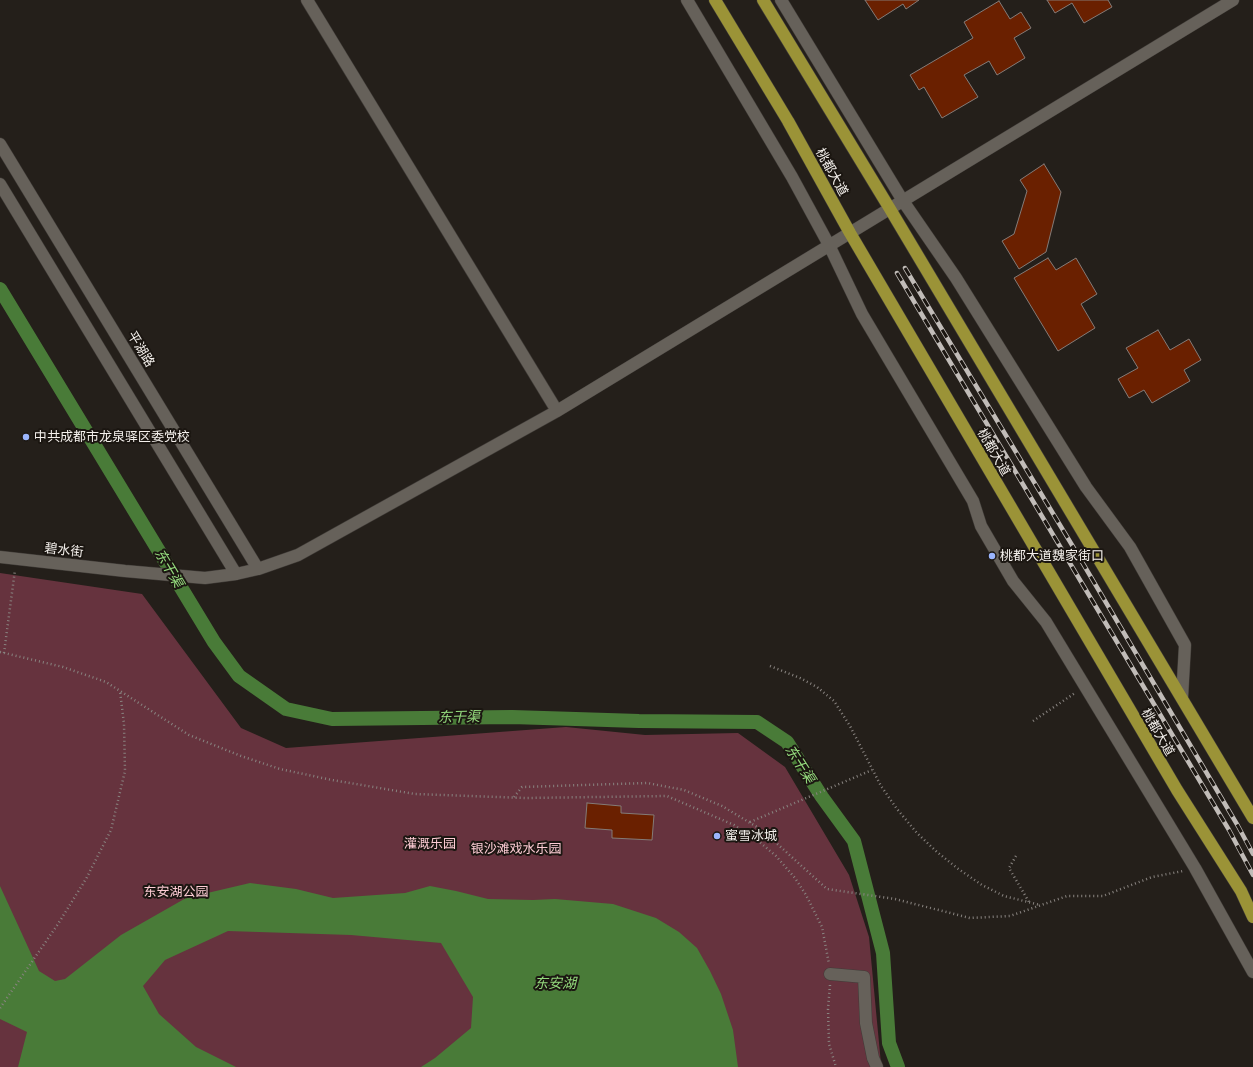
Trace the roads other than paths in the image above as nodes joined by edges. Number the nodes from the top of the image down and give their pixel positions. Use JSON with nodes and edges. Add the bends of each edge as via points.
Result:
{"nodes":[{"id":1,"x":306,"y":0,"type":"edge"},
{"id":2,"x":687,"y":0,"type":"edge"},
{"id":3,"x":715,"y":0,"type":"edge"},
{"id":4,"x":763,"y":0,"type":"edge"},
{"id":5,"x":781,"y":0,"type":"edge"},
{"id":6,"x":1233,"y":0,"type":"edge"},
{"id":7,"x":0,"y":144,"type":"edge"},
{"id":8,"x":0,"y":184,"type":"edge"},
{"id":9,"x":903,"y":201,"type":"junction"},
{"id":10,"x":890,"y":209,"type":"junction"},
{"id":11,"x":850,"y":233,"type":"junction"},
{"id":12,"x":829,"y":245,"type":"junction"},
{"id":13,"x":557,"y":411,"type":"junction"},
{"id":14,"x":0,"y":557,"type":"edge"},
{"id":15,"x":258,"y":569,"type":"junction"},
{"id":16,"x":236,"y":574,"type":"junction"},
{"id":17,"x":1182,"y":698,"type":"junction"},
{"id":18,"x":1253,"y":818,"type":"edge"},
{"id":19,"x":1253,"y":916,"type":"edge"},
{"id":20,"x":1253,"y":972,"type":"edge"},
{"id":21,"x":830,"y":974,"type":"road end"},
{"id":22,"x":877,"y":1067,"type":"edge"}],
"edges":[{"from":1,"to":13,"type":"street"},
{"from":2,"to":12,"type":"street","via":[[792,176]]},
{"from":3,"to":11,"type":"main road","name":"桃都大道","via":[[788,122]]},
{"from":4,"to":10,"type":"main road"},
{"from":5,"to":9,"type":"street"},
{"from":6,"to":9,"type":"street","name":"碧水街"},
{"from":7,"to":15,"type":"street","name":"平湖路"},
{"from":8,"to":16,"type":"street"},
{"from":9,"to":10,"type":"street","name":"碧水街"},
{"from":9,"to":17,"type":"street","via":[[956,278],[1086,487],[1130,547],[1185,645]]},
{"from":10,"to":11,"type":"street","name":"碧水街"},
{"from":10,"to":17,"type":"main road"},
{"from":11,"to":12,"type":"street","name":"碧水街"},
{"from":11,"to":19,"type":"main road","name":"桃都大道","via":[[1177,790],[1241,891]]},
{"from":12,"to":13,"type":"street","name":"碧水街"},
{"from":12,"to":20,"type":"street","via":[[862,314],[973,501],[980,526],[1013,581],[1046,622],[1086,687],[1196,868]]},
{"from":13,"to":15,"type":"street","name":"碧水街","via":[[298,555]]},
{"from":14,"to":16,"type":"street","name":"碧水街","via":[[204,578]]},
{"from":15,"to":16,"type":"street","name":"碧水街"},
{"from":17,"to":18,"type":"main road"},
{"from":21,"to":22,"type":"street","via":[[864,977],[866,1023]]}]}
